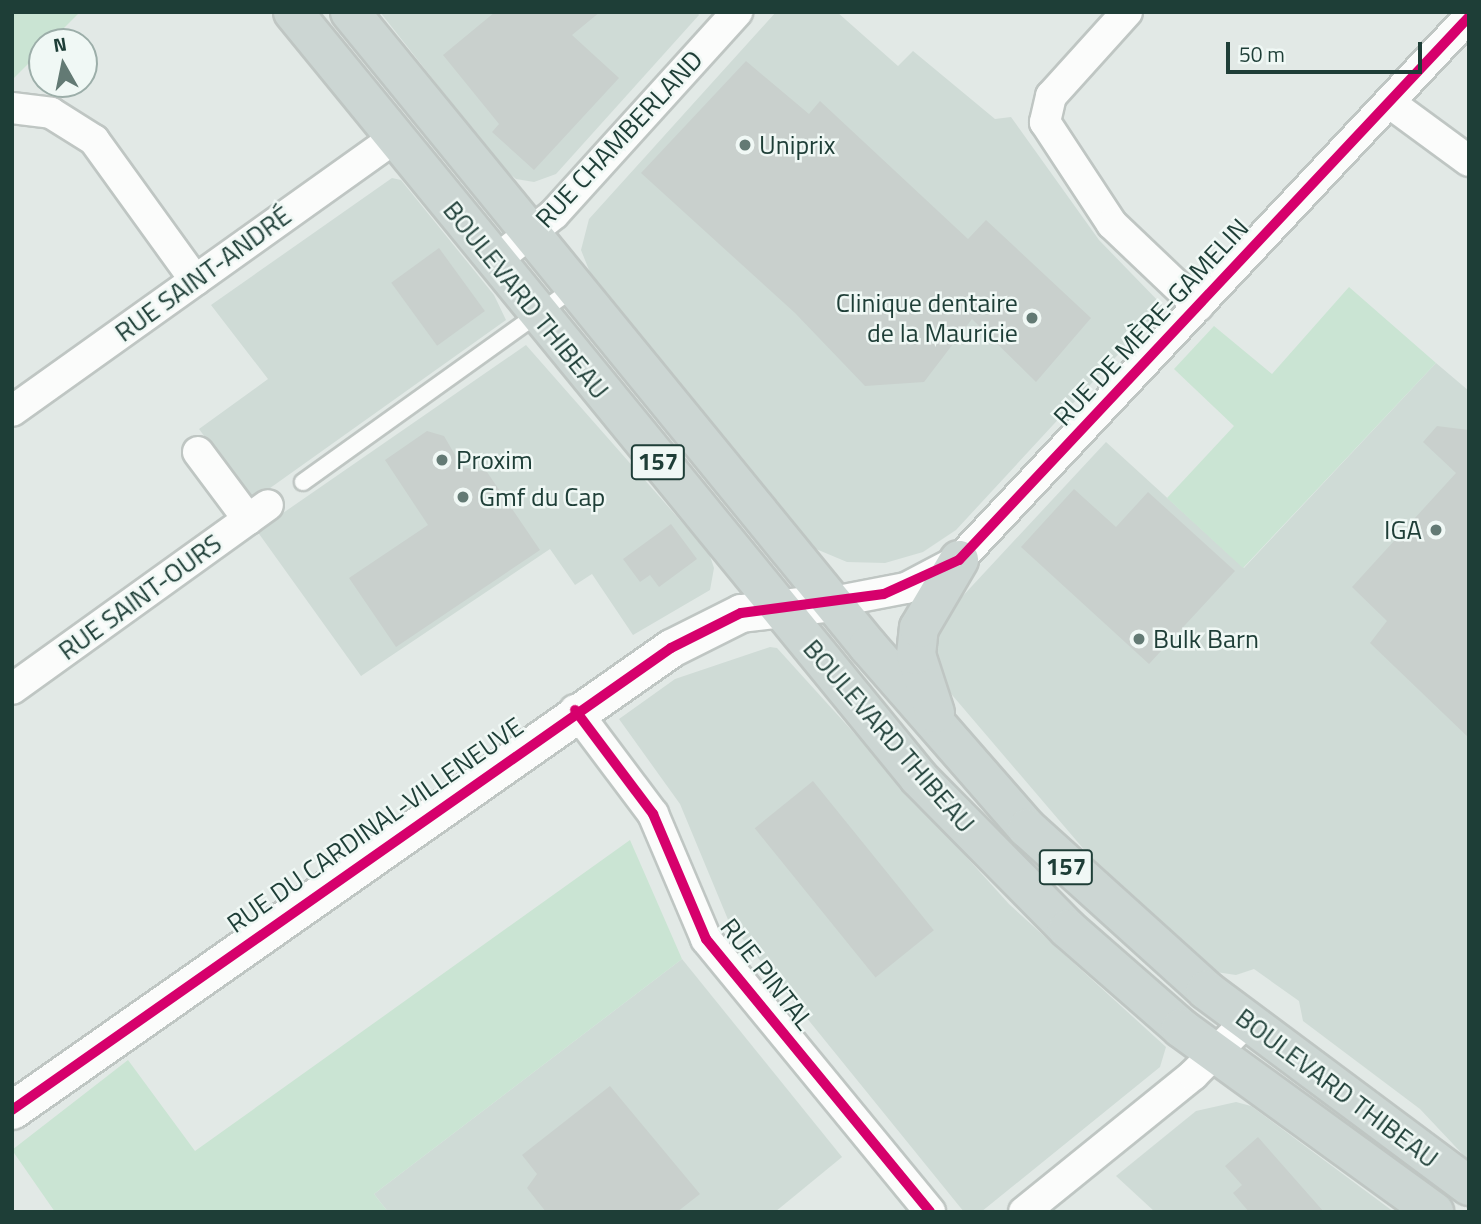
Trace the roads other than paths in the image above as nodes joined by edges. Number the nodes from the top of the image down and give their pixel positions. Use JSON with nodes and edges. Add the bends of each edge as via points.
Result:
{"nodes":[{"id":1,"x":293,"y":12,"type":"edge"},
{"id":2,"x":351,"y":12,"type":"edge"},
{"id":3,"x":1127,"y":12,"type":"edge"},
{"id":4,"x":734,"y":13,"type":"edge"},
{"id":5,"x":1469,"y":17,"type":"edge"},
{"id":6,"x":1390,"y":103,"type":"junction"},
{"id":7,"x":12,"y":108,"type":"edge"},
{"id":8,"x":395,"y":138,"type":"junction"},
{"id":9,"x":1469,"y":161,"type":"edge"},
{"id":10,"x":529,"y":234,"type":"junction"},
{"id":11,"x":495,"y":261,"type":"junction"},
{"id":12,"x":195,"y":280,"type":"junction"},
{"id":13,"x":575,"y":288,"type":"junction"},
{"id":14,"x":1198,"y":306,"type":"junction"},
{"id":15,"x":539,"y":316,"type":"junction"},
{"id":16,"x":12,"y":411,"type":"edge"},
{"id":17,"x":198,"y":452,"type":"dead end"},
{"id":18,"x":303,"y":482,"type":"dead end"},
{"id":19,"x":959,"y":561,"type":"junction"},
{"id":20,"x":833,"y":602,"type":"junction"},
{"id":21,"x":778,"y":607,"type":"junction"},
{"id":22,"x":12,"y":690,"type":"edge"},
{"id":23,"x":575,"y":710,"type":"junction"},
{"id":24,"x":944,"y":737,"type":"junction"},
{"id":25,"x":1247,"y":1021,"type":"junction"},
{"id":26,"x":1217,"y":1054,"type":"junction"},
{"id":27,"x":12,"y":1110,"type":"edge"},
{"id":28,"x":1469,"y":1186,"type":"edge"},
{"id":29,"x":930,"y":1212,"type":"edge"},
{"id":30,"x":1024,"y":1212,"type":"edge"},
{"id":31,"x":1434,"y":1212,"type":"edge"}],
"edges":[{"from":1,"to":8,"type":"main road","name":"BOULEVARD THIBEAU","number":"157"},
{"from":2,"to":10,"type":"main road","name":"BOULEVARD THIBEAU","number":"157"},
{"from":3,"to":14,"type":"street","via":[[1051,96],[1045,122],[1112,224]]},
{"from":4,"to":10,"type":"street","name":"RUE CHAMBERLAND","via":[[554,214]]},
{"from":5,"to":6,"type":"street","name":"RUE DE MÈRE-GAMELIN"},
{"from":6,"to":9,"type":"street"},
{"from":6,"to":14,"type":"street","name":"RUE DE MÈRE-GAMELIN"},
{"from":7,"to":12,"type":"street","via":[[51,113],[94,140]]},
{"from":8,"to":11,"type":"main road","name":"BOULEVARD THIBEAU","number":"157"},
{"from":8,"to":12,"type":"street","name":"RUE SAINT-ANDRÉ"},
{"from":10,"to":11,"type":"street","name":"RUE CHAMBERLAND"},
{"from":10,"to":13,"type":"main road","name":"BOULEVARD THIBEAU","number":"157"},
{"from":11,"to":15,"type":"main road","name":"BOULEVARD THIBEAU","number":"157"},
{"from":12,"to":16,"type":"street","name":"RUE SAINT-ANDRÉ"},
{"from":13,"to":15,"type":"lane"},
{"from":13,"to":20,"type":"main road","name":"BOULEVARD THIBEAU","number":"157"},
{"from":14,"to":19,"type":"street","name":"RUE DE MÈRE-GAMELIN"},
{"from":15,"to":18,"type":"lane"},
{"from":15,"to":21,"type":"main road","name":"BOULEVARD THIBEAU","number":"157"},
{"from":17,"to":22,"type":"street","name":"RUE SAINT-OURS","via":[[258,512]]},
{"from":19,"to":20,"type":"street","name":"RUE DE MÈRE-GAMELIN","via":[[906,588]]},
{"from":19,"to":24,"type":"main road","via":[[929,604],[917,640],[920,673]]},
{"from":20,"to":21,"type":"street","name":"RUE DU CARDINAL-VILLENEUVE"},
{"from":20,"to":24,"type":"main road","name":"BOULEVARD THIBEAU","number":"157"},
{"from":21,"to":23,"type":"street","name":"RUE DU CARDINAL-VILLENEUVE","via":[[741,613],[671,648]]},
{"from":21,"to":26,"type":"main road","name":"BOULEVARD THIBEAU","number":"157","via":[[919,778],[1007,869],[1078,938]]},
{"from":23,"to":27,"type":"street","name":"RUE DU CARDINAL-VILLENEUVE"},
{"from":23,"to":29,"type":"street","name":"RUE PINTAL","via":[[653,814],[706,939]]},
{"from":24,"to":25,"type":"main road","name":"BOULEVARD THIBEAU","number":"157","via":[[1094,894]]},
{"from":25,"to":26,"type":"street"},
{"from":25,"to":28,"type":"main road","name":"BOULEVARD THIBEAU","number":"157"},
{"from":26,"to":30,"type":"street"},
{"from":26,"to":31,"type":"main road","name":"BOULEVARD THIBEAU","number":"157"}]}
